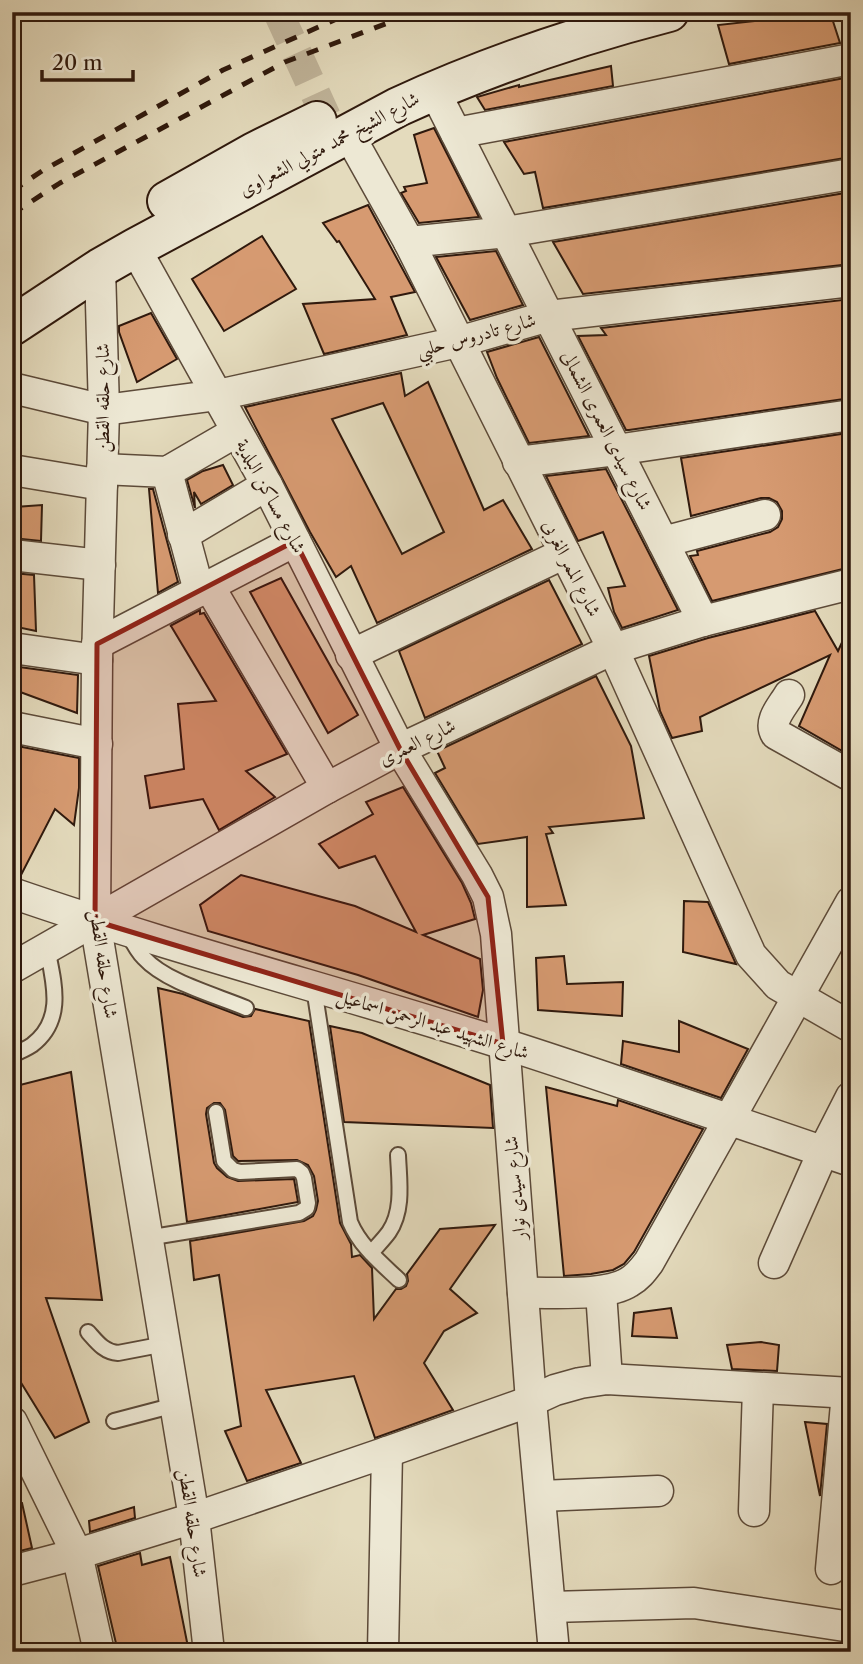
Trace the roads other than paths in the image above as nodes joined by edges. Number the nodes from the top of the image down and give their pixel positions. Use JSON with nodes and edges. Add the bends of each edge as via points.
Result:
{"nodes":[{"id":1,"x":584,"y":12,"type":"edge"},
{"id":2,"x":669,"y":12,"type":"edge"},
{"id":3,"x":851,"y":59,"type":"edge"},
{"id":4,"x":434,"y":90,"type":"junction"},
{"id":5,"x":456,"y":132,"type":"junction"},
{"id":6,"x":348,"y":134,"type":"junction"},
{"id":7,"x":851,"y":174,"type":"edge"},
{"id":8,"x":507,"y":232,"type":"junction"},
{"id":9,"x":409,"y":242,"type":"junction"},
{"id":10,"x":135,"y":248,"type":"junction"},
{"id":11,"x":100,"y":268,"type":"junction"},
{"id":12,"x":851,"y":281,"type":"edge"},
{"id":13,"x":12,"y":295,"type":"edge"},
{"id":14,"x":549,"y":316,"type":"junction"},
{"id":15,"x":12,"y":326,"type":"edge"},
{"id":16,"x":458,"y":342,"type":"junction"},
{"id":17,"x":12,"y":388,"type":"edge"},
{"id":18,"x":218,"y":395,"type":"junction"},
{"id":19,"x":104,"y":410,"type":"junction"},
{"id":20,"x":851,"y":415,"type":"edge"},
{"id":21,"x":236,"y":432,"type":"junction"},
{"id":22,"x":617,"y":450,"type":"junction"},
{"id":23,"x":518,"y":462,"type":"junction"},
{"id":24,"x":12,"y":470,"type":"edge"},
{"id":25,"x":167,"y":472,"type":"junction"},
{"id":26,"x":102,"y":477,"type":"junction"},
{"id":27,"x":267,"y":485,"type":"junction"},
{"id":28,"x":765,"y":515,"type":"dead end"},
{"id":29,"x":183,"y":534,"type":"junction"},
{"id":30,"x":296,"y":541,"type":"junction"},
{"id":31,"x":663,"y":542,"type":"junction"},
{"id":32,"x":565,"y":553,"type":"junction"},
{"id":33,"x":12,"y":555,"type":"edge"},
{"id":34,"x":100,"y":565,"type":"junction"},
{"id":35,"x":851,"y":584,"type":"edge"},
{"id":36,"x":204,"y":588,"type":"junction"},
{"id":37,"x":703,"y":621,"type":"junction"},
{"id":38,"x":12,"y":648,"type":"edge"},
{"id":39,"x":612,"y":649,"type":"junction"},
{"id":40,"x":97,"y":652,"type":"junction"},
{"id":41,"x":352,"y":656,"type":"junction"},
{"id":42,"x":789,"y":695,"type":"dead end"},
{"id":43,"x":12,"y":727,"type":"edge"},
{"id":44,"x":97,"y":744,"type":"junction"},
{"id":45,"x":400,"y":749,"type":"junction"},
{"id":46,"x":851,"y":776,"type":"edge"},
{"id":47,"x":327,"y":788,"type":"junction"},
{"id":48,"x":12,"y":892,"type":"edge"},
{"id":49,"x":851,"y":902,"type":"edge"},
{"id":50,"x":95,"y":921,"type":"junction"},
{"id":51,"x":126,"y":931,"type":"junction"},
{"id":52,"x":26,"y":956,"type":"edge"},
{"id":53,"x":314,"y":988,"type":"junction"},
{"id":54,"x":797,"y":996,"type":"junction"},
{"id":55,"x":246,"y":1008,"type":"dead end"},
{"id":56,"x":851,"y":1027,"type":"edge"},
{"id":57,"x":503,"y":1044,"type":"junction"},
{"id":58,"x":12,"y":1055,"type":"edge"},
{"id":59,"x":851,"y":1097,"type":"edge"},
{"id":60,"x":216,"y":1112,"type":"dead end"},
{"id":61,"x":728,"y":1118,"type":"junction"},
{"id":62,"x":823,"y":1152,"type":"junction"},
{"id":63,"x":398,"y":1155,"type":"dead end"},
{"id":64,"x":851,"y":1161,"type":"edge"},
{"id":65,"x":147,"y":1238,"type":"junction"},
{"id":66,"x":371,"y":1253,"type":"junction"},
{"id":67,"x":774,"y":1263,"type":"dead end"},
{"id":68,"x":398,"y":1280,"type":"dead end"},
{"id":69,"x":601,"y":1292,"type":"junction"},
{"id":70,"x":523,"y":1293,"type":"junction"},
{"id":71,"x":88,"y":1332,"type":"dead end"},
{"id":72,"x":165,"y":1344,"type":"junction"},
{"id":73,"x":607,"y":1379,"type":"junction"},
{"id":74,"x":758,"y":1388,"type":"junction"},
{"id":75,"x":849,"y":1393,"type":"edge"},
{"id":76,"x":531,"y":1401,"type":"junction"},
{"id":77,"x":175,"y":1405,"type":"junction"},
{"id":78,"x":114,"y":1421,"type":"dead end"},
{"id":79,"x":16,"y":1437,"type":"edge"},
{"id":80,"x":387,"y":1452,"type":"junction"},
{"id":81,"x":658,"y":1491,"type":"dead end"},
{"id":82,"x":541,"y":1496,"type":"junction"},
{"id":83,"x":754,"y":1511,"type":"dead end"},
{"id":84,"x":194,"y":1518,"type":"junction"},
{"id":85,"x":77,"y":1554,"type":"junction"},
{"id":86,"x":831,"y":1569,"type":"dead end"},
{"id":87,"x":17,"y":1577,"type":"edge"},
{"id":88,"x":551,"y":1608,"type":"junction"},
{"id":89,"x":851,"y":1627,"type":"edge"},
{"id":90,"x":99,"y":1652,"type":"edge"},
{"id":91,"x":209,"y":1652,"type":"edge"},
{"id":92,"x":383,"y":1652,"type":"edge"},
{"id":93,"x":554,"y":1652,"type":"edge"}],
"edges":[{"from":1,"to":13,"type":"street","name":"شارع الشيخ محمد متولي الشعراوى","via":[[503,37],[413,74],[254,152]]},
{"from":2,"to":4,"type":"street","name":"شارع الشيخ محمد متولي الشعراوى","via":[[508,60]]},
{"from":3,"to":5,"type":"street"},
{"from":4,"to":5,"type":"street","name":"شارع سيدى العمرى الشمالى"},
{"from":4,"to":6,"type":"street","name":"شارع الشيخ محمد متولي الشعراوى"},
{"from":5,"to":8,"type":"street","name":"شارع سيدى العمرى الشمالى"},
{"from":6,"to":9,"type":"street","name":"شارع الممر الغربى"},
{"from":6,"to":10,"type":"street","name":"شارع الشيخ محمد متولي الشعراوى"},
{"from":7,"to":8,"type":"street"},
{"from":8,"to":9,"type":"street"},
{"from":8,"to":14,"type":"street","name":"شارع سيدى العمرى الشمالى"},
{"from":9,"to":16,"type":"street","name":"شارع الممر الغربى"},
{"from":10,"to":11,"type":"street","name":"شارع الشيخ محمد متولي الشعراوى"},
{"from":10,"to":18,"type":"street","name":"شارع مساكن البلدية"},
{"from":11,"to":15,"type":"street","name":"شارع الشيخ محمد متولي الشعراوى"},
{"from":11,"to":19,"type":"street","name":"شارع حلقه القطن"},
{"from":12,"to":14,"type":"street","name":"شارع تادروس حلبي"},
{"from":14,"to":16,"type":"street","name":"شارع تادروس حلبي"},
{"from":14,"to":22,"type":"street","name":"شارع سيدى العمرى الشمالى"},
{"from":16,"to":18,"type":"street","name":"شارع تادروس حلبي"},
{"from":16,"to":23,"type":"street","name":"شارع الممر الغربى"},
{"from":17,"to":19,"type":"street"},
{"from":18,"to":19,"type":"street","name":"شارع تادروس حلبي"},
{"from":18,"to":21,"type":"street","name":"شارع مساكن البلدية"},
{"from":19,"to":26,"type":"street","name":"شارع حلقه القطن"},
{"from":20,"to":22,"type":"street"},
{"from":21,"to":25,"type":"street"},
{"from":21,"to":27,"type":"street","name":"شارع مساكن البلدية"},
{"from":22,"to":23,"type":"street"},
{"from":22,"to":31,"type":"street","name":"شارع سيدى العمرى الشمالى"},
{"from":23,"to":32,"type":"street","name":"شارع الممر الغربى"},
{"from":24,"to":26,"type":"street"},
{"from":25,"to":26,"type":"street"},
{"from":25,"to":29,"type":"street"},
{"from":26,"to":34,"type":"street","name":"شارع حلقه القطن"},
{"from":27,"to":29,"type":"street"},
{"from":27,"to":30,"type":"street","name":"شارع مساكن البلدية"},
{"from":28,"to":31,"type":"street"},
{"from":29,"to":36,"type":"street"},
{"from":30,"to":36,"type":"street"},
{"from":30,"to":41,"type":"street","name":"شارع مساكن البلدية"},
{"from":31,"to":37,"type":"street","name":"شارع سيدى العمرى الشمالى"},
{"from":32,"to":39,"type":"street","name":"شارع الممر الغربى"},
{"from":32,"to":41,"type":"street"},
{"from":33,"to":34,"type":"street"},
{"from":34,"to":40,"type":"street","name":"شارع حلقه القطن"},
{"from":35,"to":37,"type":"street","name":"شارع العمرى"},
{"from":36,"to":40,"type":"street"},
{"from":36,"to":47,"type":"street"},
{"from":37,"to":39,"type":"street","name":"شارع العمرى"},
{"from":38,"to":40,"type":"street"},
{"from":39,"to":45,"type":"street","name":"شارع العمرى"},
{"from":39,"to":54,"type":"street","name":"شارع الممر الغربى","via":[[751,955],[778,985]]},
{"from":40,"to":44,"type":"street","name":"شارع حلقه القطن"},
{"from":41,"to":45,"type":"street","name":"شارع مساكن البلدية"},
{"from":42,"to":46,"type":"street","via":[[774,720],[774,732]]},
{"from":43,"to":44,"type":"street"},
{"from":44,"to":50,"type":"street","name":"شارع حلقه القطن"},
{"from":45,"to":47,"type":"street","name":"شارع العمرى"},
{"from":45,"to":57,"type":"street","name":"شارع سيدى نوار","via":[[488,897],[496,934]]},
{"from":47,"to":50,"type":"street","name":"شارع العمرى"},
{"from":48,"to":50,"type":"street","name":"شارع الشهيد عبد الرحمن اسماعيل"},
{"from":49,"to":54,"type":"street"},
{"from":50,"to":51,"type":"street","name":"شارع الشهيد عبد الرحمن اسماعيل"},
{"from":50,"to":52,"type":"street","name":"شارع العمرى"},
{"from":50,"to":65,"type":"street","name":"شارع حلقه القطن"},
{"from":51,"to":53,"type":"street","name":"شارع الشهيد عبد الرحمن اسماعيل"},
{"from":51,"to":55,"type":"lane","via":[[158,970]]},
{"from":52,"to":58,"type":"lane","via":[[55,987],[54,1011],[48,1030]]},
{"from":53,"to":57,"type":"street","name":"شارع الشهيد عبد الرحمن اسماعيل"},
{"from":53,"to":66,"type":"lane","via":[[347,1209],[355,1234]]},
{"from":54,"to":56,"type":"street","name":"شارع الممر الغربى"},
{"from":54,"to":61,"type":"street"},
{"from":57,"to":61,"type":"street","name":"شارع الشهيد عبد الرحمن اسماعيل"},
{"from":57,"to":70,"type":"street","name":"شارع سيدى نوار"},
{"from":59,"to":62,"type":"street"},
{"from":60,"to":65,"type":"lane","via":[[228,1166],[240,1172],[297,1169],[304,1178],[307,1208]]},
{"from":61,"to":62,"type":"street","name":"شارع الشهيد عبد الرحمن اسماعيل"},
{"from":61,"to":69,"type":"street","via":[[649,1262],[628,1283]]},
{"from":62,"to":64,"type":"street","name":"شارع الشهيد عبد الرحمن اسماعيل"},
{"from":62,"to":67,"type":"street"},
{"from":63,"to":66,"type":"lane","via":[[398,1213],[389,1233]]},
{"from":65,"to":72,"type":"street","name":"شارع حلقه القطن"},
{"from":66,"to":68,"type":"lane"},
{"from":69,"to":70,"type":"street"},
{"from":69,"to":73,"type":"street"},
{"from":70,"to":76,"type":"street","name":"شارع سيدى نوار"},
{"from":71,"to":72,"type":"lane","via":[[110,1352]]},
{"from":72,"to":77,"type":"street","name":"شارع حلقه القطن"},
{"from":73,"to":74,"type":"street"},
{"from":73,"to":76,"type":"street","via":[[555,1390]]},
{"from":74,"to":75,"type":"street"},
{"from":74,"to":83,"type":"street"},
{"from":75,"to":86,"type":"street"},
{"from":76,"to":80,"type":"street"},
{"from":76,"to":82,"type":"street","name":"شارع سيدى نوار"},
{"from":77,"to":78,"type":"lane"},
{"from":77,"to":84,"type":"street","name":"شارع حلقه القطن"},
{"from":79,"to":85,"type":"street"},
{"from":80,"to":84,"type":"street"},
{"from":80,"to":92,"type":"street"},
{"from":81,"to":82,"type":"street"},
{"from":82,"to":88,"type":"street","name":"شارع سيدى نوار"},
{"from":84,"to":85,"type":"street"},
{"from":84,"to":91,"type":"street","name":"شارع حلقه القطن"},
{"from":85,"to":87,"type":"street"},
{"from":85,"to":90,"type":"street"},
{"from":88,"to":89,"type":"street","via":[[694,1603]]},
{"from":88,"to":93,"type":"street","name":"شارع سيدى نوار"}]}
